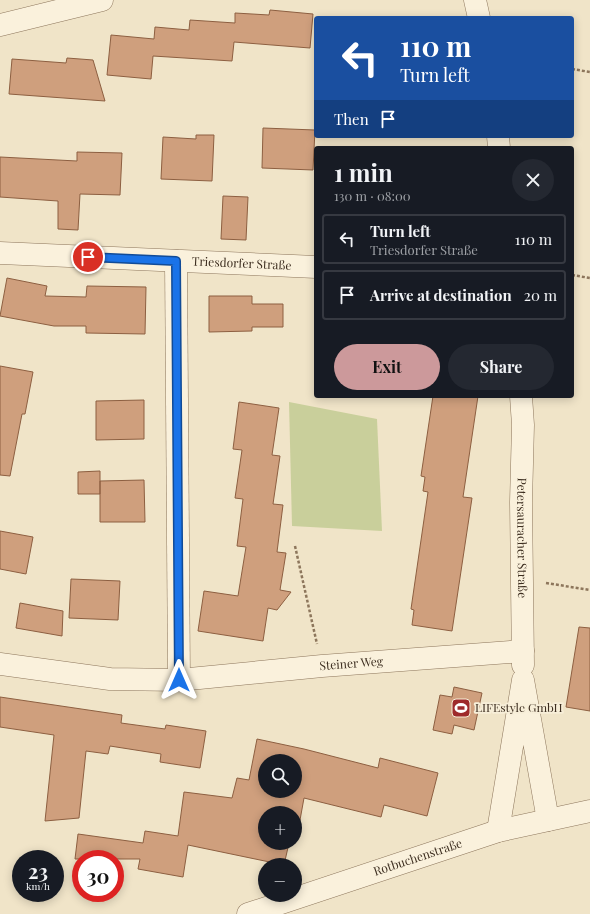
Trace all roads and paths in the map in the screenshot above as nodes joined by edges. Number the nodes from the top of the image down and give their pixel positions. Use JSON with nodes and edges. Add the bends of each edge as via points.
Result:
{"nodes":[{"id":1,"x":102,"y":0,"type":"edge"},
{"id":2,"x":476,"y":0,"type":"edge"},
{"id":3,"x":479,"y":16,"type":"edge"},
{"id":4,"x":0,"y":25,"type":"edge"},
{"id":5,"x":574,"y":69,"type":"edge"},
{"id":6,"x":590,"y":72,"type":"edge"},
{"id":7,"x":0,"y":252,"type":"edge"},
{"id":8,"x":176,"y":261,"type":"junction"},
{"id":9,"x":314,"y":267,"type":"edge"},
{"id":10,"x":574,"y":275,"type":"edge"},
{"id":11,"x":590,"y":278,"type":"edge"},
{"id":12,"x":521,"y":398,"type":"edge"},
{"id":13,"x":295,"y":546,"type":"dead end"},
{"id":14,"x":522,"y":579,"type":"junction"},
{"id":15,"x":590,"y":590,"type":"edge"},
{"id":16,"x":523,"y":651,"type":"junction"},
{"id":17,"x":0,"y":664,"type":"edge"},
{"id":18,"x":322,"y":666,"type":"junction"},
{"id":19,"x":179,"y":680,"type":"junction"},
{"id":20,"x":523,"y":680,"type":"junction"},
{"id":21,"x":590,"y":811,"type":"edge"},
{"id":22,"x":548,"y":820,"type":"junction"},
{"id":23,"x":498,"y":831,"type":"junction"},
{"id":24,"x":248,"y":914,"type":"edge"}],
"edges":[{"from":1,"to":4,"type":"street"},
{"from":2,"to":3,"type":"street"},
{"from":5,"to":6,"type":"path"},
{"from":7,"to":8,"type":"street","name":"Triesdorfer Straße"},
{"from":8,"to":9,"type":"street","name":"Triesdorfer Straße"},
{"from":8,"to":19,"type":"street"},
{"from":10,"to":11,"type":"path"},
{"from":12,"to":14,"type":"street","name":"Petersauracher Straße"},
{"from":13,"to":18,"type":"path"},
{"from":14,"to":15,"type":"path"},
{"from":14,"to":16,"type":"street","name":"Petersauracher Straße"},
{"from":16,"to":18,"type":"street","name":"Steiner Weg"},
{"from":16,"to":20,"type":"street","name":"Petersauracher Straße"},
{"from":17,"to":19,"type":"street","name":"Steiner Weg","via":[[110,679]]},
{"from":18,"to":19,"type":"street","name":"Steiner Weg"},
{"from":20,"to":22,"type":"street","name":"Petersauracher Straße"},
{"from":20,"to":23,"type":"street","name":"Petersauracher Straße"},
{"from":21,"to":22,"type":"street","name":"Rotbuchenstraße"},
{"from":22,"to":23,"type":"street","name":"Rotbuchenstraße"},
{"from":23,"to":24,"type":"street","name":"Rotbuchenstraße"}]}
